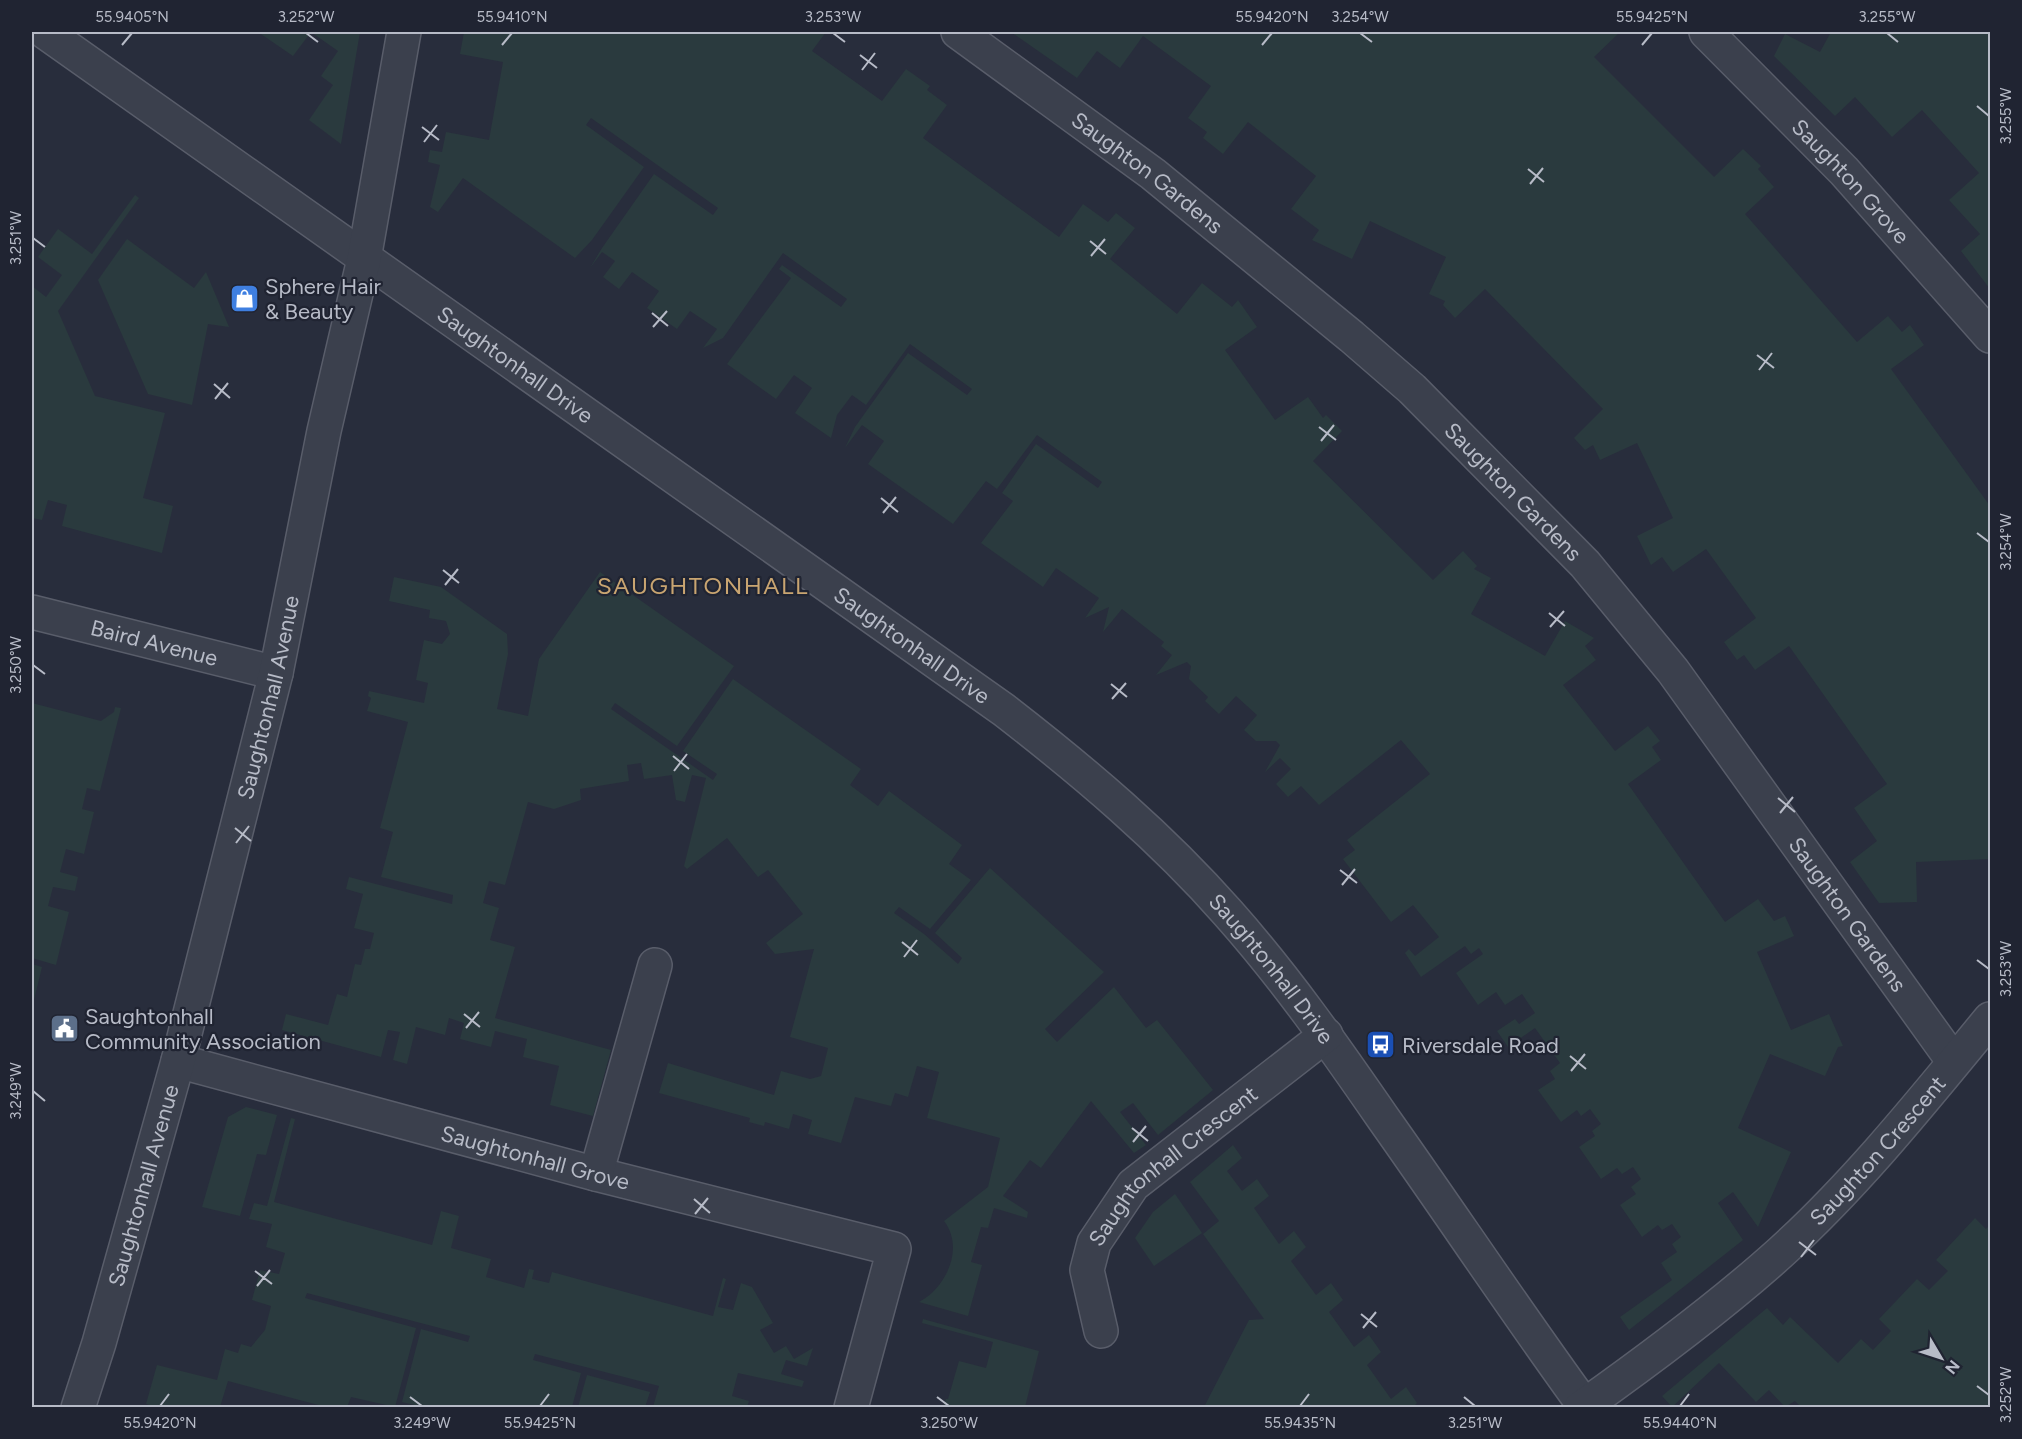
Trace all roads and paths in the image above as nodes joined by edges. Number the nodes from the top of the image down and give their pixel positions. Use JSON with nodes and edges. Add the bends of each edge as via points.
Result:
{"nodes":[{"id":1,"x":45,"y":32,"type":"edge"},
{"id":2,"x":404,"y":32,"type":"edge"},
{"id":3,"x":958,"y":32,"type":"edge"},
{"id":4,"x":1706,"y":32,"type":"edge"},
{"id":5,"x":364,"y":259,"type":"junction"},
{"id":6,"x":1990,"y":336,"type":"edge"},
{"id":7,"x":32,"y":612,"type":"edge"},
{"id":8,"x":276,"y":674,"type":"junction"},
{"id":9,"x":655,"y":965,"type":"dead end"},
{"id":10,"x":1990,"y":1019,"type":"edge"},
{"id":11,"x":1326,"y":1035,"type":"junction"},
{"id":12,"x":178,"y":1061,"type":"junction"},
{"id":13,"x":1954,"y":1062,"type":"junction"},
{"id":14,"x":596,"y":1174,"type":"junction"},
{"id":15,"x":1101,"y":1331,"type":"dead end"},
{"id":16,"x":78,"y":1407,"type":"edge"},
{"id":17,"x":851,"y":1407,"type":"edge"},
{"id":18,"x":1583,"y":1407,"type":"edge"}],
"edges":[{"from":1,"to":5,"type":"street","name":"Saughtonhall Drive"},
{"from":2,"to":5,"type":"street","name":"Saughtonhall Avenue"},
{"from":3,"to":13,"type":"street","name":"Saughton Gardens","via":[[1153,174],[1352,337],[1412,389],[1585,564],[1673,671]]},
{"from":4,"to":6,"type":"street","name":"Saughton Grove","via":[[1844,171]]},
{"from":5,"to":8,"type":"street","name":"Saughtonhall Avenue","via":[[324,432]]},
{"from":5,"to":11,"type":"street","name":"Saughtonhall Drive","via":[[1072,762],[1129,812],[1228,913]]},
{"from":7,"to":8,"type":"street","name":"Baird Avenue"},
{"from":8,"to":12,"type":"street","name":"Saughtonhall Avenue"},
{"from":9,"to":14,"type":"street"},
{"from":10,"to":13,"type":"street","name":"Saughton Crescent"},
{"from":11,"to":15,"type":"street","name":"Saughtonhall Crescent","via":[[1133,1185],[1094,1243],[1087,1269]]},
{"from":11,"to":18,"type":"street","name":"Saughtonhall Drive"},
{"from":12,"to":14,"type":"street","name":"Saughtonhall Grove"},
{"from":12,"to":16,"type":"street","name":"Saughtonhall Avenue"},
{"from":13,"to":18,"type":"street","name":"Saughton Crescent","via":[[1884,1145],[1782,1251],[1695,1324]]},
{"from":14,"to":17,"type":"street","name":"Saughtonhall Grove","via":[[894,1249]]}]}
